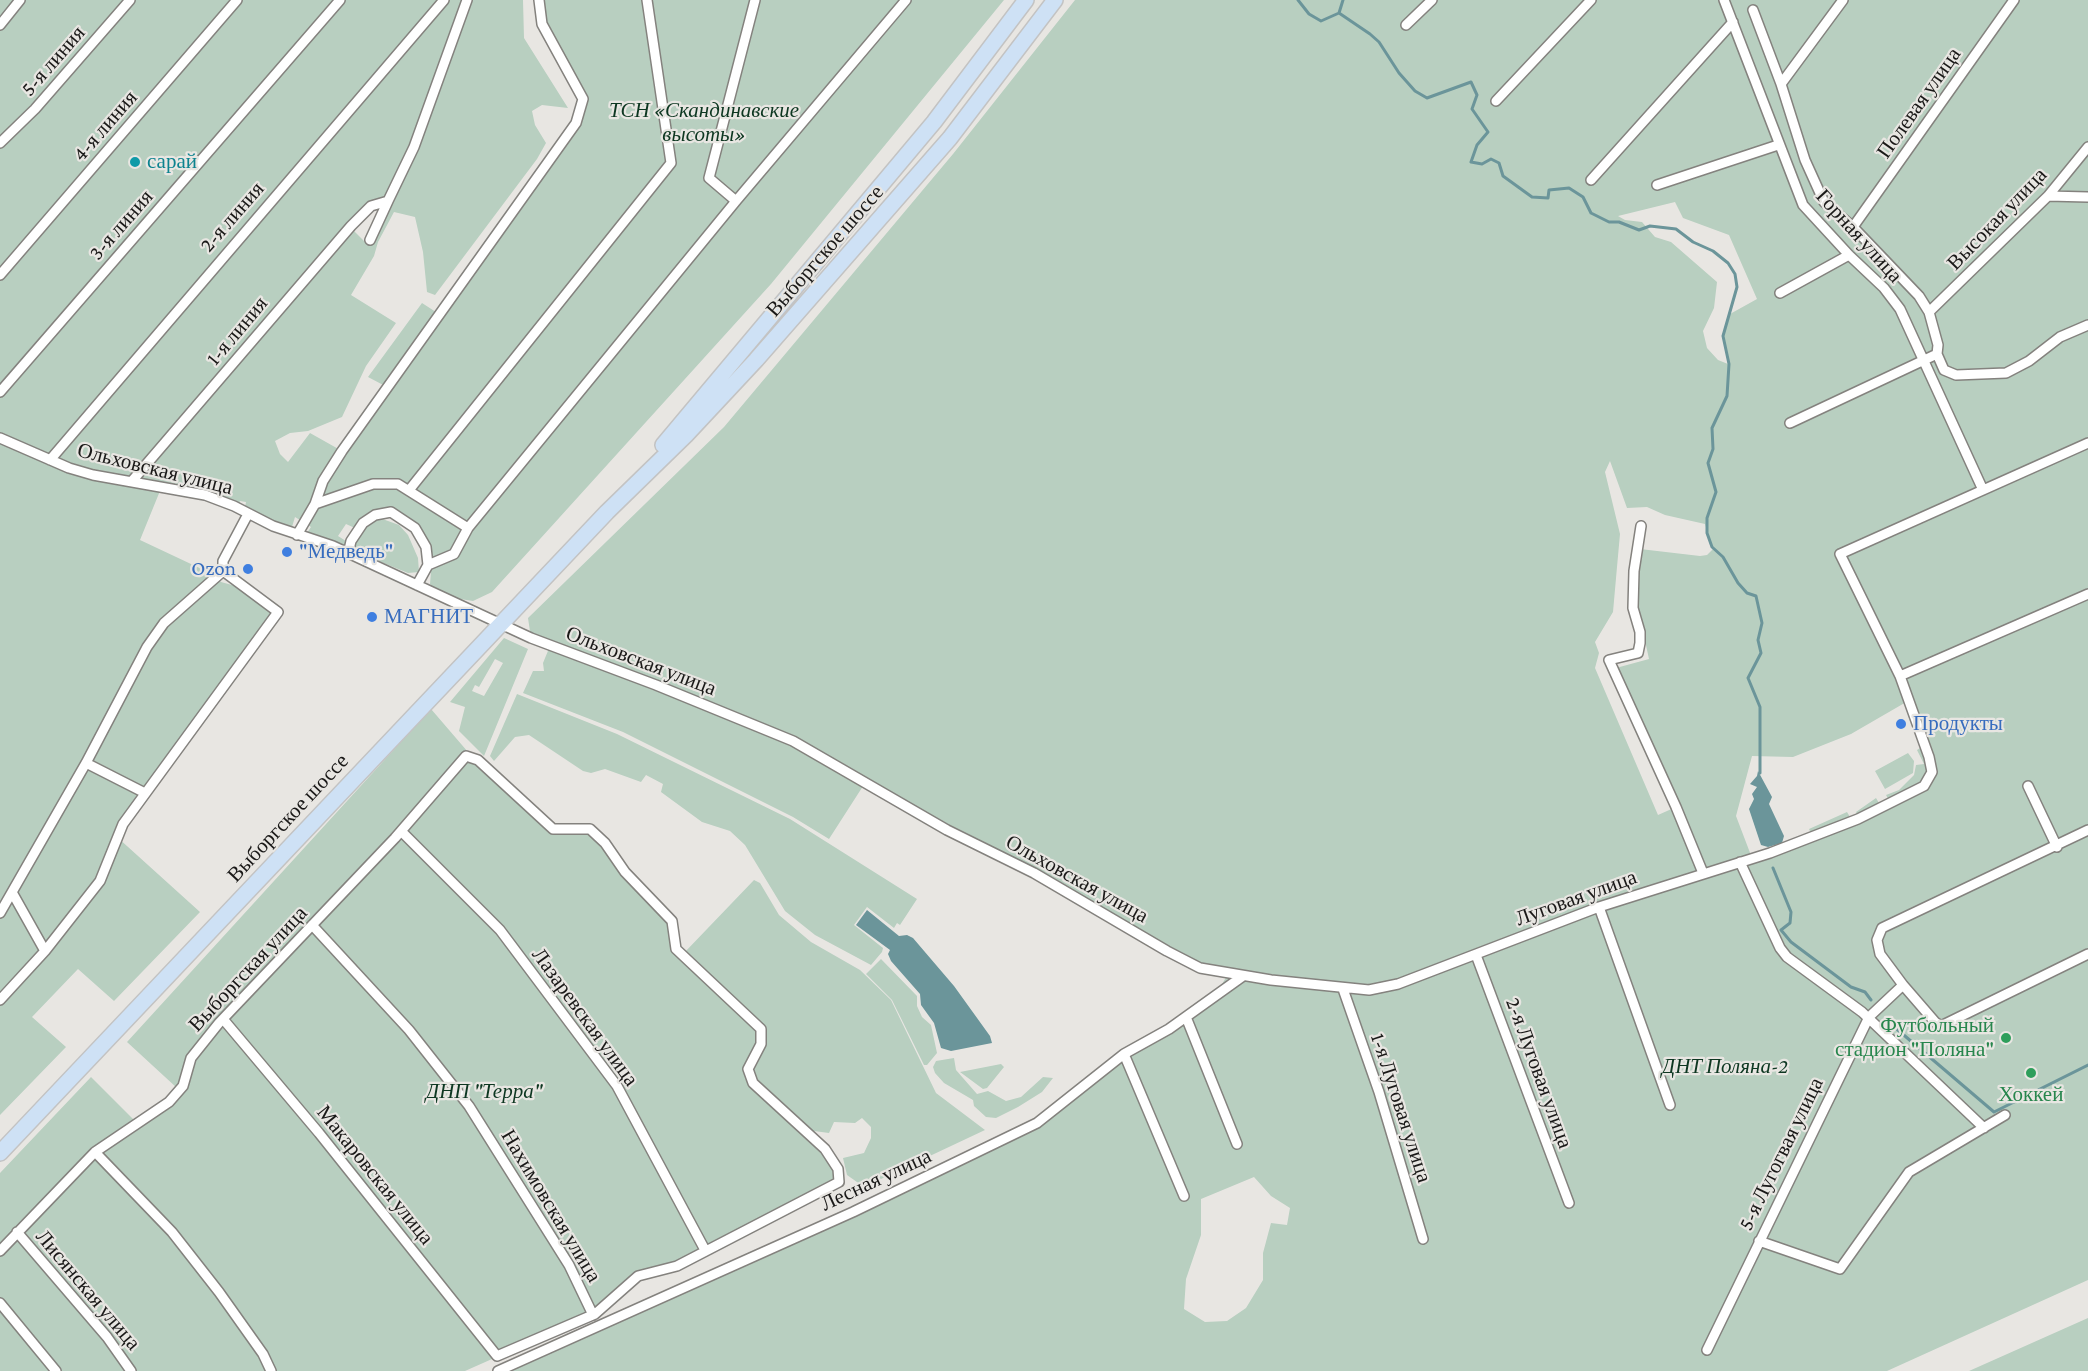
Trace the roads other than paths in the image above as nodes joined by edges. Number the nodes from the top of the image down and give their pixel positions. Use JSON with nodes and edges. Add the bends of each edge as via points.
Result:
{"nodes":[{"id":1,"x":20,"y":0,"type":"edge"},
{"id":2,"x":130,"y":0,"type":"edge"},
{"id":3,"x":237,"y":0,"type":"edge"},
{"id":4,"x":340,"y":0,"type":"edge"},
{"id":5,"x":444,"y":0,"type":"edge"},
{"id":6,"x":467,"y":0,"type":"edge"},
{"id":7,"x":539,"y":0,"type":"edge"},
{"id":8,"x":647,"y":0,"type":"edge"},
{"id":9,"x":755,"y":0,"type":"edge"},
{"id":10,"x":906,"y":0,"type":"edge"},
{"id":11,"x":1026,"y":0,"type":"edge"},
{"id":12,"x":1055,"y":0,"type":"edge"},
{"id":13,"x":1432,"y":0,"type":"edge"},
{"id":14,"x":1591,"y":0,"type":"edge"},
{"id":15,"x":1724,"y":0,"type":"edge"},
{"id":16,"x":1843,"y":0,"type":"edge"},
{"id":17,"x":2014,"y":0,"type":"edge"},
{"id":18,"x":1754,"y":6,"type":"edge"},
{"id":19,"x":1733,"y":22,"type":"junction"},
{"id":20,"x":0,"y":25,"type":"edge"},
{"id":21,"x":1406,"y":25,"type":"dead end"},
{"id":22,"x":1781,"y":84,"type":"junction"},
{"id":23,"x":1496,"y":101,"type":"dead end"},
{"id":24,"x":0,"y":143,"type":"edge"},
{"id":25,"x":1778,"y":145,"type":"junction"},
{"id":26,"x":2088,"y":147,"type":"edge"},
{"id":27,"x":1591,"y":180,"type":"dead end"},
{"id":28,"x":1657,"y":185,"type":"dead end"},
{"id":29,"x":2048,"y":196,"type":"junction"},
{"id":30,"x":2088,"y":197,"type":"edge"},
{"id":31,"x":388,"y":201,"type":"junction"},
{"id":32,"x":736,"y":201,"type":"junction"},
{"id":33,"x":1853,"y":227,"type":"junction"},
{"id":34,"x":370,"y":240,"type":"dead end"},
{"id":35,"x":1849,"y":255,"type":"junction"},
{"id":36,"x":0,"y":275,"type":"edge"},
{"id":37,"x":1780,"y":293,"type":"dead end"},
{"id":38,"x":1929,"y":312,"type":"junction"},
{"id":39,"x":2088,"y":325,"type":"edge"},
{"id":40,"x":1937,"y":354,"type":"junction"},
{"id":41,"x":1923,"y":361,"type":"junction"},
{"id":42,"x":0,"y":392,"type":"edge"},
{"id":43,"x":1790,"y":423,"type":"dead end"},
{"id":44,"x":0,"y":438,"type":"edge"},
{"id":45,"x":2088,"y":442,"type":"edge"},
{"id":46,"x":50,"y":460,"type":"junction"},
{"id":47,"x":132,"y":481,"type":"junction"},
{"id":48,"x":410,"y":489,"type":"junction"},
{"id":49,"x":1983,"y":490,"type":"junction"},
{"id":50,"x":315,"y":504,"type":"junction"},
{"id":51,"x":607,"y":512,"type":"junction"},
{"id":52,"x":248,"y":514,"type":"junction"},
{"id":53,"x":1641,"y":526,"type":"dead end"},
{"id":54,"x":468,"y":528,"type":"junction"},
{"id":55,"x":297,"y":535,"type":"junction"},
{"id":56,"x":348,"y":554,"type":"junction"},
{"id":57,"x":428,"y":565,"type":"junction"},
{"id":58,"x":223,"y":571,"type":"junction"},
{"id":59,"x":417,"y":585,"type":"junction"},
{"id":60,"x":2088,"y":594,"type":"edge"},
{"id":61,"x":500,"y":625,"type":"junction"},
{"id":62,"x":1900,"y":676,"type":"junction"},
{"id":63,"x":86,"y":763,"type":"junction"},
{"id":64,"x":2028,"y":786,"type":"dead end"},
{"id":65,"x":145,"y":793,"type":"junction"},
{"id":66,"x":2088,"y":830,"type":"edge"},
{"id":67,"x":401,"y":831,"type":"junction"},
{"id":68,"x":2057,"y":847,"type":"junction"},
{"id":69,"x":1740,"y":862,"type":"junction"},
{"id":70,"x":1703,"y":873,"type":"junction"},
{"id":71,"x":13,"y":894,"type":"junction"},
{"id":72,"x":1599,"y":907,"type":"junction"},
{"id":73,"x":0,"y":913,"type":"edge"},
{"id":74,"x":312,"y":925,"type":"junction"},
{"id":75,"x":45,"y":951,"type":"junction"},
{"id":76,"x":2088,"y":954,"type":"edge"},
{"id":77,"x":1476,"y":955,"type":"junction"},
{"id":78,"x":1244,"y":976,"type":"junction"},
{"id":79,"x":1903,"y":985,"type":"junction"},
{"id":80,"x":1343,"y":989,"type":"junction"},
{"id":81,"x":0,"y":1000,"type":"edge"},
{"id":82,"x":1186,"y":1017,"type":"junction"},
{"id":83,"x":1869,"y":1017,"type":"junction"},
{"id":84,"x":223,"y":1019,"type":"junction"},
{"id":85,"x":1124,"y":1054,"type":"junction"},
{"id":86,"x":1670,"y":1105,"type":"dead end"},
{"id":87,"x":2005,"y":1115,"type":"dead end"},
{"id":88,"x":1984,"y":1128,"type":"junction"},
{"id":89,"x":1237,"y":1144,"type":"dead end"},
{"id":90,"x":95,"y":1152,"type":"junction"},
{"id":91,"x":0,"y":1153,"type":"edge"},
{"id":92,"x":1184,"y":1197,"type":"dead end"},
{"id":93,"x":1569,"y":1203,"type":"dead end"},
{"id":94,"x":17,"y":1232,"type":"junction"},
{"id":95,"x":1423,"y":1239,"type":"dead end"},
{"id":96,"x":1759,"y":1241,"type":"junction"},
{"id":97,"x":705,"y":1250,"type":"junction"},
{"id":98,"x":0,"y":1251,"type":"edge"},
{"id":99,"x":0,"y":1303,"type":"edge"},
{"id":100,"x":593,"y":1315,"type":"junction"},
{"id":101,"x":1707,"y":1350,"type":"dead end"},
{"id":102,"x":56,"y":1371,"type":"edge"},
{"id":103,"x":131,"y":1371,"type":"edge"},
{"id":104,"x":271,"y":1371,"type":"edge"},
{"id":105,"x":498,"y":1371,"type":"edge"}],
"edges":[{"from":1,"to":20,"type":"street"},
{"from":2,"to":24,"type":"street","name":"5-я линия","via":[[35,109]]},
{"from":3,"to":36,"type":"street","name":"4-я линия"},
{"from":4,"to":42,"type":"street","name":"3-я линия"},
{"from":5,"to":46,"type":"street","name":"2-я линия"},
{"from":6,"to":31,"type":"street","via":[[414,147]]},
{"from":7,"to":50,"type":"street","via":[[542,24],[583,99],[576,123],[342,451]]},
{"from":8,"to":48,"type":"street","via":[[671,163]]},
{"from":9,"to":32,"type":"street","via":[[709,178]]},
{"from":10,"to":32,"type":"street"},
{"from":11,"to":51,"type":"main road","name":"Выборгское шоссе","via":[[934,122]]},
{"from":12,"to":51,"type":"main road","name":"Выборгское шоссе","via":[[950,138],[870,232],[694,427]]},
{"from":13,"to":21,"type":"street"},
{"from":14,"to":23,"type":"street"},
{"from":15,"to":19,"type":"street","name":"Горная улица"},
{"from":16,"to":22,"type":"street"},
{"from":17,"to":33,"type":"street","name":"Полевая улица"},
{"from":18,"to":22,"type":"street"},
{"from":19,"to":25,"type":"street","name":"Горная улица"},
{"from":19,"to":27,"type":"street"},
{"from":22,"to":33,"type":"street","via":[[1805,160],[1824,202]]},
{"from":25,"to":28,"type":"street"},
{"from":25,"to":35,"type":"street","name":"Горная улица","via":[[1803,205]]},
{"from":26,"to":29,"type":"street","name":"Высокая улица"},
{"from":29,"to":30,"type":"street"},
{"from":29,"to":38,"type":"street","name":"Высокая улица"},
{"from":31,"to":34,"type":"street"},
{"from":31,"to":47,"type":"street","name":"1-я линия","via":[[371,206]]},
{"from":32,"to":54,"type":"street"},
{"from":33,"to":38,"type":"street"},
{"from":35,"to":37,"type":"street"},
{"from":35,"to":41,"type":"street","name":"Горная улица","via":[[1900,309]]},
{"from":38,"to":40,"type":"street"},
{"from":39,"to":40,"type":"street","via":[[2060,337],[2006,374],[1956,375],[1944,370]]},
{"from":40,"to":41,"type":"street"},
{"from":41,"to":43,"type":"street"},
{"from":41,"to":49,"type":"street","name":"Горная улица"},
{"from":44,"to":46,"type":"street","name":"Ольховская улица"},
{"from":45,"to":49,"type":"street"},
{"from":46,"to":47,"type":"street","name":"Ольховская улица","via":[[93,475]]},
{"from":47,"to":52,"type":"street","name":"Ольховская улица","via":[[205,495]]},
{"from":48,"to":50,"type":"street","via":[[398,484],[374,484]]},
{"from":48,"to":54,"type":"street"},
{"from":49,"to":62,"type":"street","via":[[1840,554]]},
{"from":50,"to":55,"type":"street"},
{"from":51,"to":61,"type":"main road","name":"Выборгское шоссе"},
{"from":52,"to":55,"type":"street","name":"Ольховская улица"},
{"from":52,"to":58,"type":"street","via":[[223,561]]},
{"from":53,"to":70,"type":"street","via":[[1634,571],[1634,608],[1640,632],[1638,653],[1609,660]]},
{"from":54,"to":57,"type":"street","via":[[454,554]]},
{"from":55,"to":56,"type":"street","name":"Ольховская улица"},
{"from":56,"to":57,"type":"street","via":[[363,523],[375,515],[391,512],[415,528],[426,548]]},
{"from":56,"to":59,"type":"street","name":"Ольховская улица"},
{"from":57,"to":59,"type":"street"},
{"from":58,"to":63,"type":"street","via":[[164,623],[147,647]]},
{"from":58,"to":65,"type":"street","via":[[278,612]]},
{"from":59,"to":61,"type":"street","name":"Ольховская улица"},
{"from":60,"to":62,"type":"street"},
{"from":61,"to":78,"type":"street","name":"Ольховская улица","via":[[793,741],[1167,951],[1200,968]]},
{"from":61,"to":91,"type":"main road","name":"Выборгское шоссе"},
{"from":62,"to":69,"type":"street","name":"Луговая улица","via":[[1932,772],[1924,786],[1857,819]]},
{"from":63,"to":65,"type":"street"},
{"from":63,"to":71,"type":"street"},
{"from":64,"to":68,"type":"street"},
{"from":65,"to":75,"type":"street","via":[[123,824],[100,881]]},
{"from":66,"to":68,"type":"street"},
{"from":67,"to":74,"type":"street","name":"Выборгская улица"},
{"from":67,"to":97,"type":"street","name":"Лазаревская улица","via":[[500,930],[617,1086]]},
{"from":67,"to":97,"type":"street","name":"Выборгская улица","via":[[456,765],[466,756],[478,760],[553,829],[590,829],[605,843],[625,872],[672,921],[676,949],[761,1029],[763,1038],[748,1069],[753,1083],[825,1149],[837,1169],[839,1182]]},
{"from":68,"to":79,"type":"street","via":[[1882,928],[1877,940],[1880,954]]},
{"from":69,"to":70,"type":"street","name":"Луговая улица"},
{"from":69,"to":83,"type":"street","via":[[1786,957]]},
{"from":70,"to":72,"type":"street","name":"Луговая улица"},
{"from":71,"to":73,"type":"street"},
{"from":71,"to":75,"type":"street"},
{"from":72,"to":77,"type":"street","name":"Луговая улица"},
{"from":72,"to":86,"type":"street"},
{"from":74,"to":84,"type":"street","name":"Выборгская улица"},
{"from":74,"to":100,"type":"street","name":"Нахимовская улица","via":[[409,1030],[469,1106],[570,1265]]},
{"from":75,"to":81,"type":"street"},
{"from":76,"to":79,"type":"street","via":[[1941,1026]]},
{"from":77,"to":80,"type":"street","name":"Луговая улица","via":[[1398,984],[1369,990]]},
{"from":77,"to":93,"type":"street","name":"2-я Луговая улица"},
{"from":78,"to":80,"type":"street","name":"Луговая улица"},
{"from":78,"to":82,"type":"street","name":"Лесная улица"},
{"from":79,"to":83,"type":"street","name":"5-я Лугогвая улица"},
{"from":80,"to":95,"type":"street","name":"1-я Луговая улица"},
{"from":82,"to":85,"type":"street","name":"Лесная улица"},
{"from":82,"to":89,"type":"street"},
{"from":83,"to":88,"type":"street"},
{"from":83,"to":96,"type":"street","name":"5-я Лугогвая улица"},
{"from":84,"to":90,"type":"street","name":"Выборгская улица","via":[[191,1058],[183,1086],[169,1102]]},
{"from":84,"to":100,"type":"street","name":"Макаровская улица","via":[[319,1132],[497,1356]]},
{"from":85,"to":92,"type":"street"},
{"from":85,"to":105,"type":"street","name":"Лесная улица","via":[[1037,1123],[1008,1138]]},
{"from":87,"to":88,"type":"street"},
{"from":88,"to":96,"type":"street","via":[[1909,1172],[1840,1269]]},
{"from":90,"to":94,"type":"street","name":"Выборгская улица"},
{"from":90,"to":104,"type":"street","via":[[213,1283]]},
{"from":94,"to":98,"type":"street","name":"Выборгская улица"},
{"from":94,"to":103,"type":"street","name":"Лисянская улица","via":[[107,1337]]},
{"from":96,"to":101,"type":"street","name":"5-я Лугогвая улица"},
{"from":97,"to":100,"type":"street","via":[[677,1266],[638,1276]]},
{"from":99,"to":102,"type":"street"}]}
